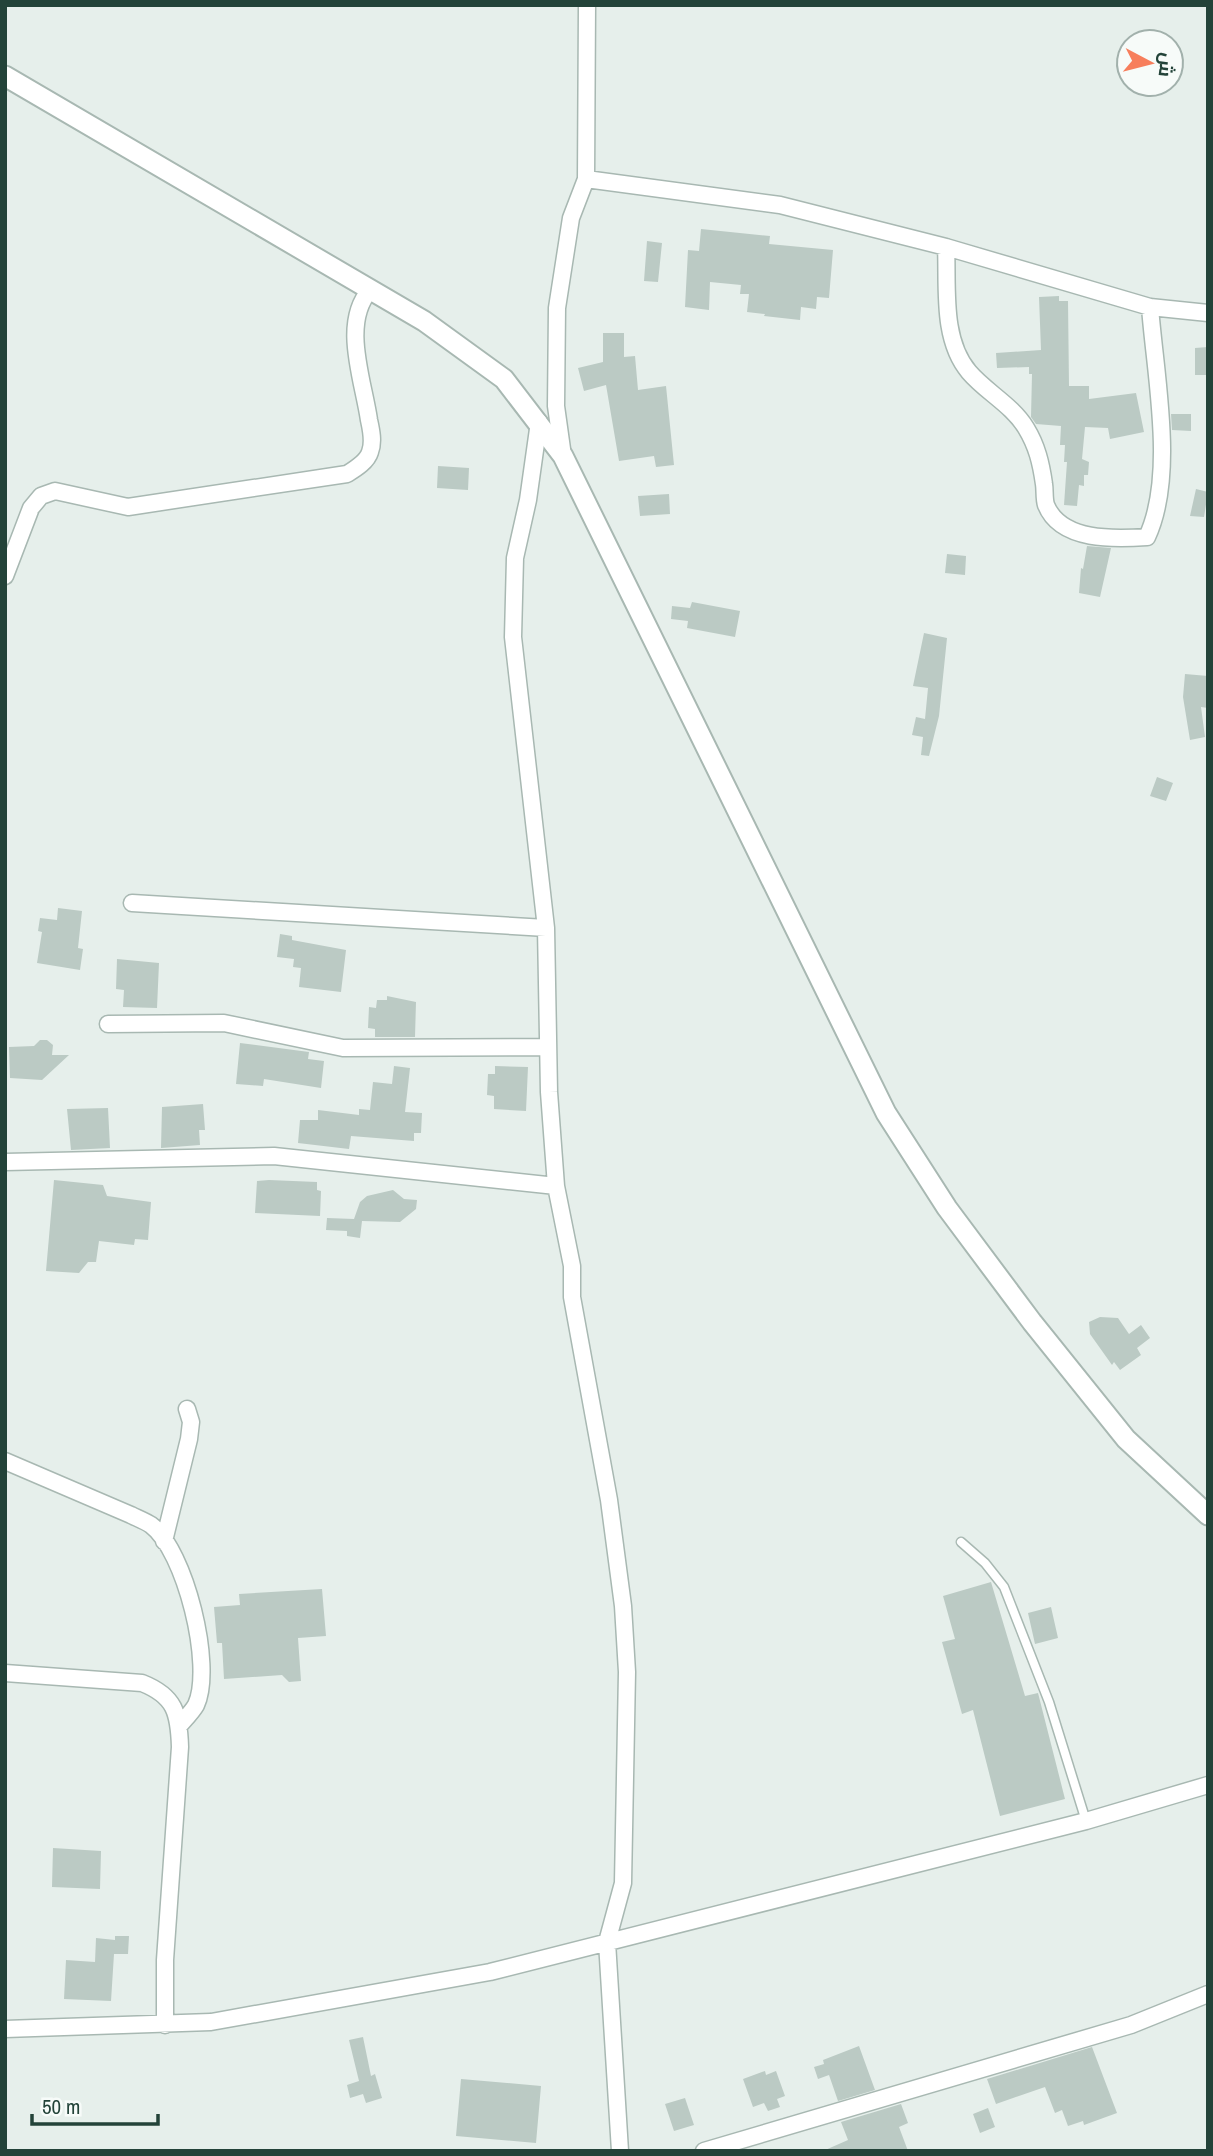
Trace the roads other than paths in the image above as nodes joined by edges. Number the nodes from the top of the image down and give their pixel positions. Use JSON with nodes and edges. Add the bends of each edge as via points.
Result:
{"nodes":[{"id":1,"x":587,"y":5,"type":"edge"},
{"id":2,"x":5,"y":76,"type":"edge"},
{"id":3,"x":586,"y":179,"type":"junction"},
{"id":4,"x":946,"y":247,"type":"junction"},
{"id":5,"x":370,"y":290,"type":"junction"},
{"id":6,"x":1150,"y":307,"type":"junction"},
{"id":7,"x":1208,"y":313,"type":"edge"},
{"id":8,"x":539,"y":422,"type":"junction"},
{"id":9,"x":563,"y":456,"type":"junction"},
{"id":10,"x":5,"y":576,"type":"edge"},
{"id":11,"x":132,"y":903,"type":"dead end"},
{"id":12,"x":546,"y":928,"type":"junction"},
{"id":13,"x":108,"y":1024,"type":"dead end"},
{"id":14,"x":548,"y":1047,"type":"junction"},
{"id":15,"x":5,"y":1161,"type":"edge"},
{"id":16,"x":556,"y":1186,"type":"junction"},
{"id":17,"x":187,"y":1409,"type":"dead end"},
{"id":18,"x":5,"y":1461,"type":"edge"},
{"id":19,"x":1208,"y":1515,"type":"edge"},
{"id":20,"x":164,"y":1541,"type":"junction"},
{"id":21,"x":961,"y":1542,"type":"dead end"},
{"id":22,"x":5,"y":1673,"type":"edge"},
{"id":23,"x":179,"y":1726,"type":"junction"},
{"id":24,"x":1208,"y":1785,"type":"edge"},
{"id":25,"x":1086,"y":1821,"type":"junction"},
{"id":26,"x":607,"y":1942,"type":"junction"},
{"id":27,"x":1208,"y":1994,"type":"edge"},
{"id":28,"x":165,"y":2025,"type":"junction"},
{"id":29,"x":5,"y":2029,"type":"edge"},
{"id":30,"x":620,"y":2151,"type":"edge"},
{"id":31,"x":704,"y":2151,"type":"edge"}],
"edges":[{"from":1,"to":3,"type":"street"},
{"from":2,"to":5,"type":"street"},
{"from":3,"to":4,"type":"street","via":[[780,205]]},
{"from":3,"to":9,"type":"street","via":[[571,218],[557,308],[556,405]]},
{"from":4,"to":6,"type":"street"},
{"from":4,"to":6,"type":"street","via":[[949,326],[959,354],[968,371],[1024,425],[1037,449],[1046,505],[1071,530],[1122,539],[1147,537],[1156,519],[1161,434]]},
{"from":5,"to":8,"type":"street","via":[[424,321],[504,379]]},
{"from":5,"to":10,"type":"street","via":[[359,303],[354,329],[372,434],[370,453],[361,464],[347,474],[128,507],[55,491],[41,496],[31,508]]},
{"from":6,"to":7,"type":"street"},
{"from":8,"to":9,"type":"street"},
{"from":8,"to":12,"type":"street","via":[[515,558],[513,637]]},
{"from":9,"to":19,"type":"street","via":[[886,1113],[947,1208],[1108,1418]]},
{"from":11,"to":12,"type":"street"},
{"from":12,"to":14,"type":"street"},
{"from":13,"to":14,"type":"street","via":[[224,1023],[343,1048]]},
{"from":14,"to":16,"type":"street"},
{"from":15,"to":16,"type":"street","via":[[274,1156]]},
{"from":16,"to":26,"type":"street","via":[[609,1500],[625,1632],[623,1883]]},
{"from":17,"to":20,"type":"street","via":[[189,1439]]},
{"from":18,"to":20,"type":"street","via":[[151,1525]]},
{"from":20,"to":23,"type":"street","via":[[191,1599],[201,1677],[196,1704]]},
{"from":21,"to":25,"type":"lane","via":[[1004,1587],[1049,1702]]},
{"from":22,"to":23,"type":"street","via":[[142,1683],[162,1691],[173,1705]]},
{"from":23,"to":28,"type":"street"},
{"from":24,"to":25,"type":"street"},
{"from":25,"to":26,"type":"street"},
{"from":26,"to":28,"type":"street","via":[[490,1972],[327,2003]]},
{"from":26,"to":30,"type":"street"},
{"from":27,"to":31,"type":"street","via":[[1131,2025]]},
{"from":28,"to":29,"type":"street"}]}
